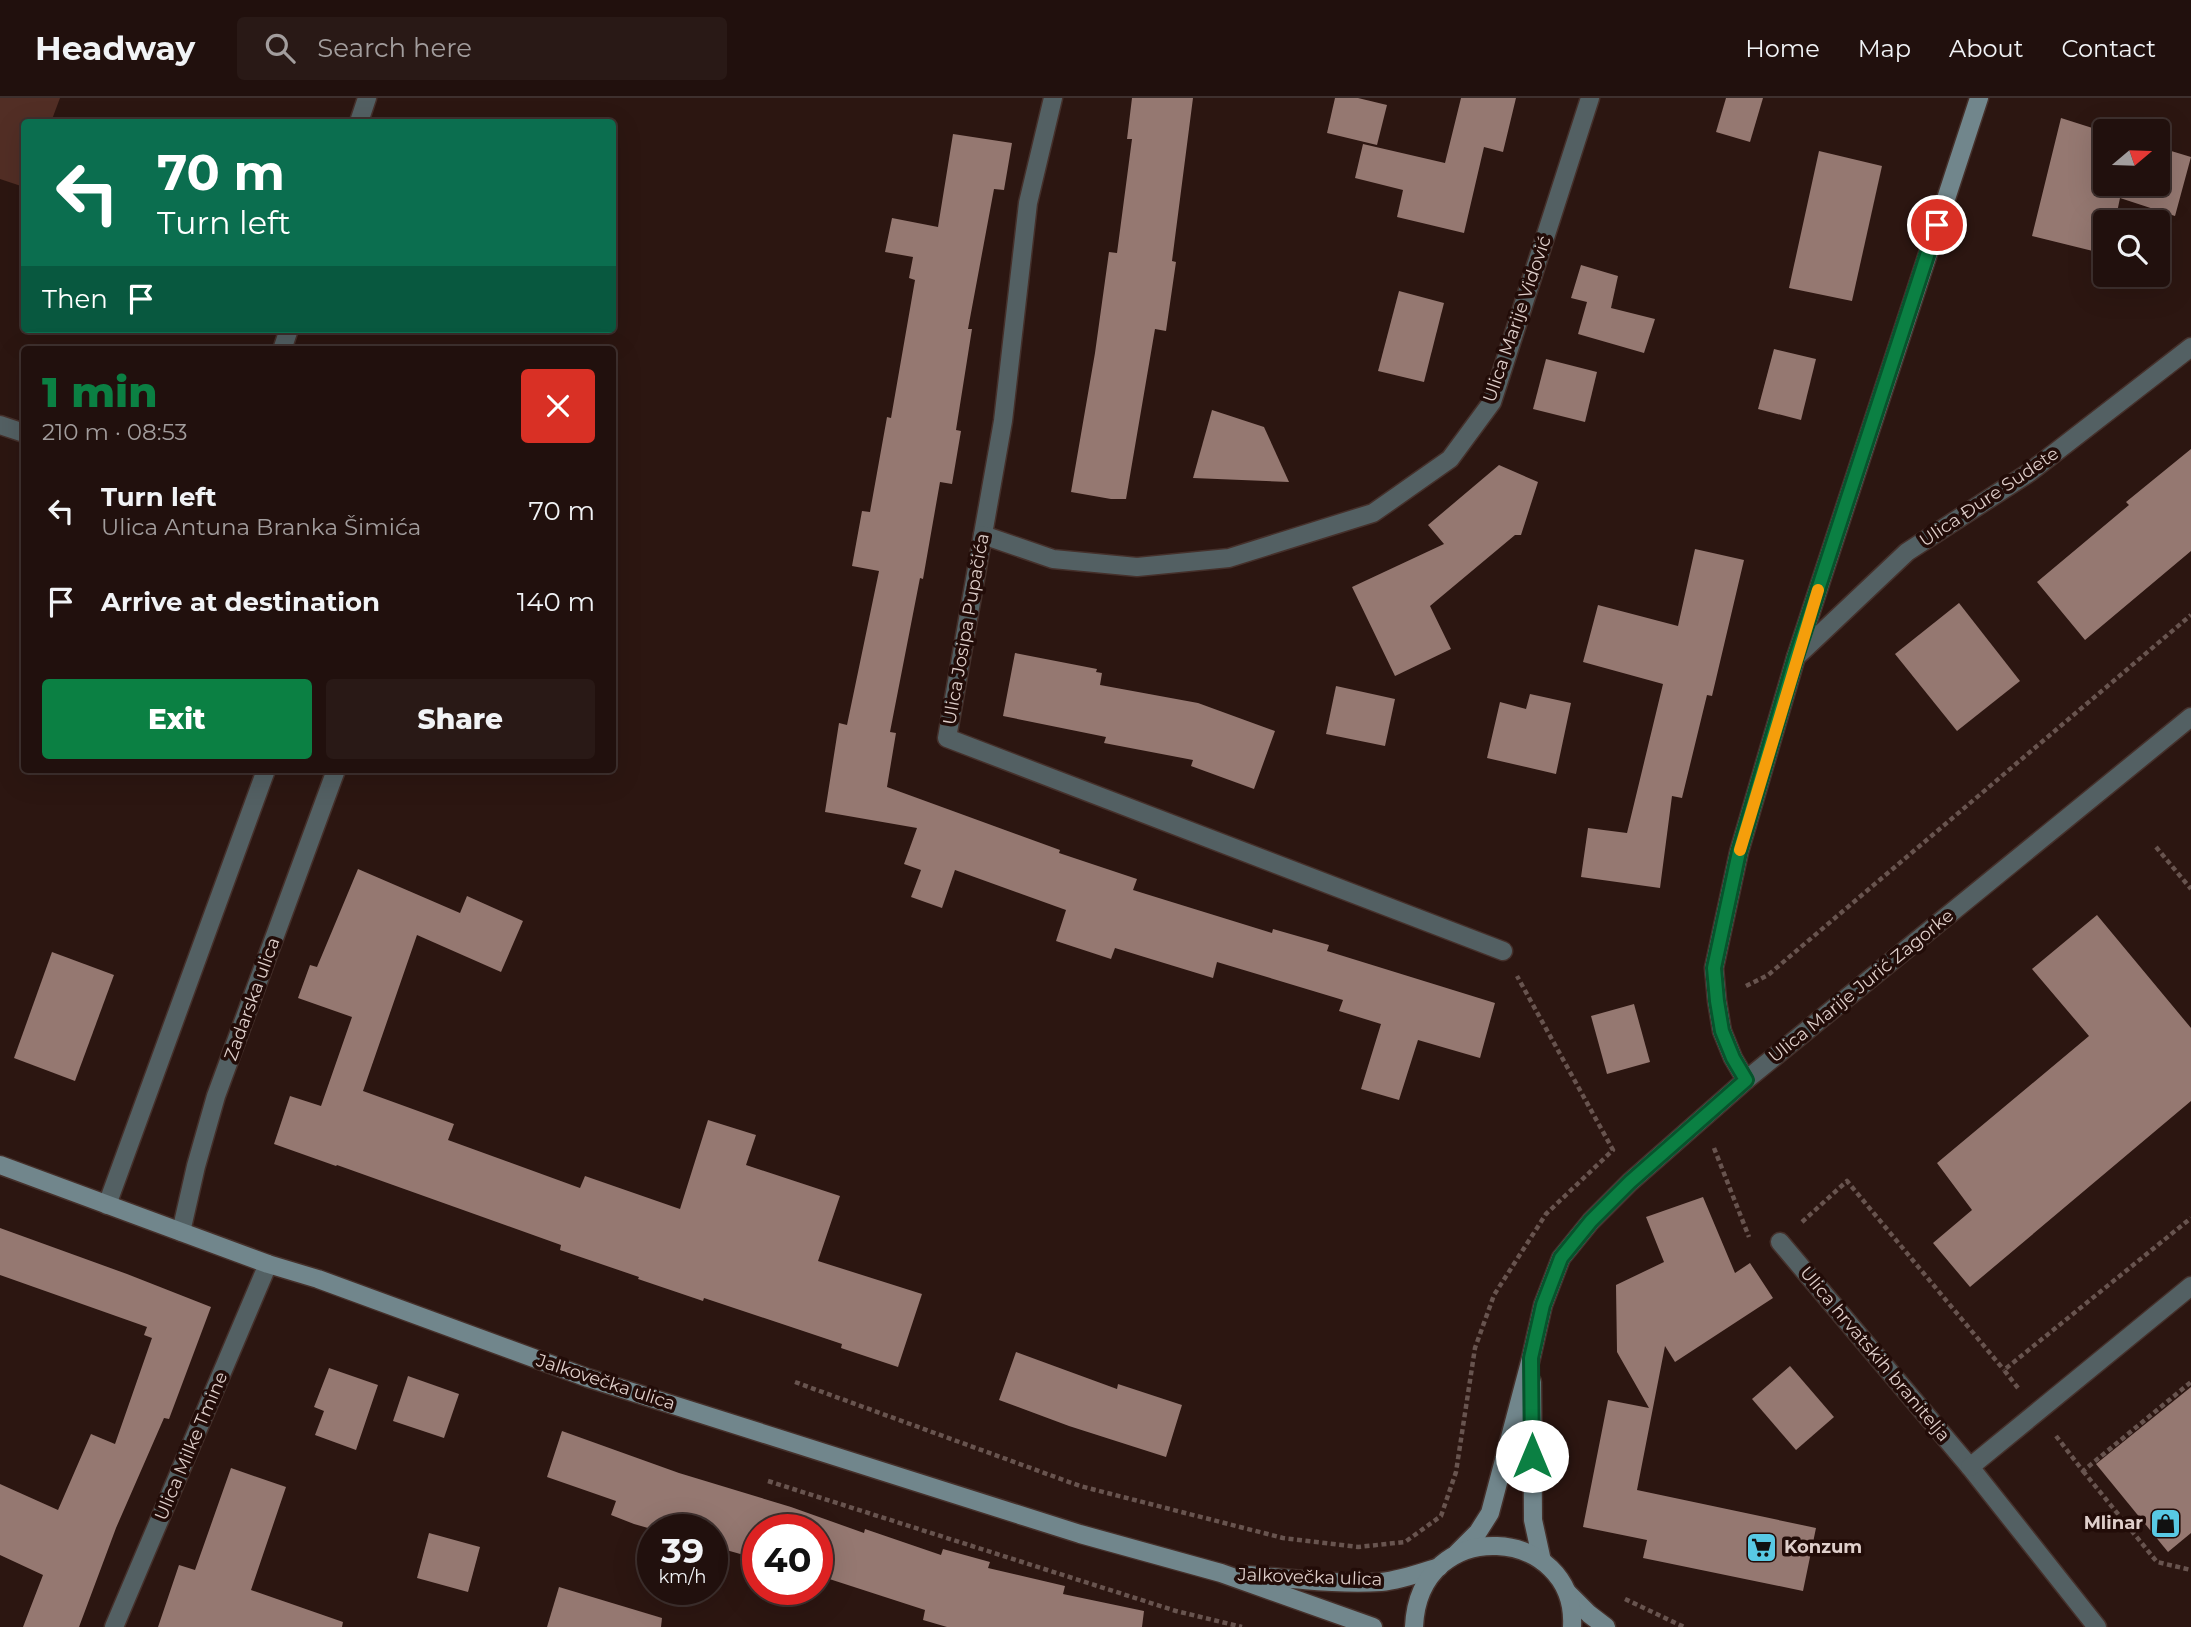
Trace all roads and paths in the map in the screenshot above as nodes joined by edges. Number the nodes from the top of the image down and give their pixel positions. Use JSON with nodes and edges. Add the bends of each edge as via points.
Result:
{"nodes":[{"id":1,"x":367,"y":98,"type":"edge"},
{"id":2,"x":1053,"y":98,"type":"edge"},
{"id":3,"x":1590,"y":98,"type":"edge"},
{"id":4,"x":1979,"y":98,"type":"edge"},
{"id":5,"x":360,"y":119,"type":"edge"},
{"id":6,"x":2191,"y":347,"type":"edge"},
{"id":7,"x":0,"y":425,"type":"edge"},
{"id":8,"x":21,"y":432,"type":"edge"},
{"id":9,"x":983,"y":534,"type":"junction"},
{"id":10,"x":2191,"y":615,"type":"edge"},
{"id":11,"x":1796,"y":657,"type":"junction"},
{"id":12,"x":2191,"y":717,"type":"edge"},
{"id":13,"x":265,"y":773,"type":"edge"},
{"id":14,"x":334,"y":773,"type":"edge"},
{"id":15,"x":2156,"y":847,"type":"dead end"},
{"id":16,"x":2191,"y":890,"type":"edge"},
{"id":17,"x":1503,"y":951,"type":"joint"},
{"id":18,"x":1717,"y":1001,"type":"junction"},
{"id":19,"x":1746,"y":1080,"type":"junction"},
{"id":20,"x":1714,"y":1148,"type":"dead end"},
{"id":21,"x":1612,"y":1150,"type":"dead end"},
{"id":22,"x":0,"y":1165,"type":"edge"},
{"id":23,"x":107,"y":1205,"type":"junction"},
{"id":24,"x":181,"y":1232,"type":"junction"},
{"id":25,"x":1780,"y":1242,"type":"junction"},
{"id":26,"x":268,"y":1264,"type":"junction"},
{"id":27,"x":2191,"y":1286,"type":"edge"},
{"id":28,"x":1531,"y":1358,"type":"junction"},
{"id":29,"x":2004,"y":1370,"type":"dead end"},
{"id":30,"x":794,"y":1382,"type":"dead end"},
{"id":31,"x":1970,"y":1467,"type":"junction"},
{"id":32,"x":2083,"y":1471,"type":"dead end"},
{"id":33,"x":1456,"y":1472,"type":"dead end"},
{"id":34,"x":768,"y":1481,"type":"dead end"},
{"id":35,"x":1457,"y":1553,"type":"junction"},
{"id":36,"x":1542,"y":1561,"type":"junction"},
{"id":37,"x":1439,"y":1567,"type":"junction"},
{"id":38,"x":2191,"y":1570,"type":"edge"},
{"id":39,"x":1221,"y":1573,"type":"junction"},
{"id":40,"x":1567,"y":1592,"type":"junction"},
{"id":41,"x":1635,"y":1605,"type":"dead end"},
{"id":42,"x":114,"y":1627,"type":"edge"},
{"id":43,"x":1242,"y":1627,"type":"edge"},
{"id":44,"x":1373,"y":1627,"type":"edge"},
{"id":45,"x":1414,"y":1627,"type":"edge"},
{"id":46,"x":1572,"y":1627,"type":"edge"},
{"id":47,"x":1606,"y":1627,"type":"edge"},
{"id":48,"x":1684,"y":1627,"type":"edge"},
{"id":49,"x":2097,"y":1627,"type":"edge"}],
"edges":[{"from":1,"to":5,"type":"street"},
{"from":2,"to":9,"type":"street","name":"Ulica Josipa Pupačića","via":[[1028,203],[1003,421]]},
{"from":3,"to":9,"type":"street","name":"Ulica Marije Vidović","via":[[1492,402],[1450,459],[1373,513],[1229,558],[1137,567],[1053,559]]},
{"from":4,"to":11,"type":"main road"},
{"from":6,"to":11,"type":"street","name":"Ulica Đure Sudete","via":[[2030,472],[1907,552]]},
{"from":7,"to":8,"type":"street"},
{"from":9,"to":17,"type":"street","name":"Ulica Josipa Pupačića","via":[[947,738]]},
{"from":10,"to":18,"type":"path","via":[[1768,975]]},
{"from":11,"to":18,"type":"main road","via":[[1739,852],[1714,968]]},
{"from":12,"to":19,"type":"street","name":"Ulica Marije Jurić Zagorke"},
{"from":13,"to":23,"type":"street"},
{"from":14,"to":24,"type":"street","name":"Zadarska ulica","via":[[216,1096]]},
{"from":15,"to":16,"type":"path"},
{"from":17,"to":21,"type":"path"},
{"from":18,"to":19,"type":"main road","via":[[1722,1031]]},
{"from":19,"to":28,"type":"main road","name":"Ulica Marije Jurić Zagorke","via":[[1630,1182],[1561,1258],[1543,1305]]},
{"from":20,"to":25,"type":"path","via":[[1749,1238]]},
{"from":22,"to":23,"type":"main road","name":"Jalkovečka ulica"},
{"from":23,"to":24,"type":"main road","name":"Jalkovečka ulica"},
{"from":24,"to":26,"type":"main road","name":"Jalkovečka ulica"},
{"from":25,"to":29,"type":"path","via":[[1847,1181]]},
{"from":25,"to":31,"type":"street","name":"Ulica hrvatskih branitelja"},
{"from":26,"to":39,"type":"main road","name":"Jalkovečka ulica","via":[[587,1378],[1080,1534]]},
{"from":26,"to":42,"type":"street","name":"Ulica Milke Tmine"},
{"from":27,"to":31,"type":"street"},
{"from":28,"to":35,"type":"main road","name":"Ulica Marije Jurić Zagorke","via":[[1490,1513]]},
{"from":28,"to":36,"type":"main road","name":"Ulica Marije Jurić Zagorke","via":[[1534,1520]]},
{"from":30,"to":33,"type":"path","via":[[1080,1486],[1283,1538],[1358,1547],[1405,1542],[1441,1516]]},
{"from":31,"to":49,"type":"street","name":"Ulica hrvatskih branitelja"},
{"from":32,"to":38,"type":"path","via":[[2157,1562]]},
{"from":34,"to":43,"type":"path","via":[[1176,1611]]},
{"from":35,"to":36,"type":"main road","via":[[1500,1545]]},
{"from":35,"to":37,"type":"main road","name":"Ulica Marije Jurić Zagorke"},
{"from":36,"to":40,"type":"main road"},
{"from":37,"to":39,"type":"main road","name":"Jalkovečka ulica","via":[[1372,1582]]},
{"from":37,"to":45,"type":"main road","via":[[1423,1586]]},
{"from":39,"to":44,"type":"main road","name":"Jalkovečka ulica"},
{"from":40,"to":46,"type":"main road"},
{"from":40,"to":47,"type":"main road"},
{"from":41,"to":48,"type":"path"}]}
